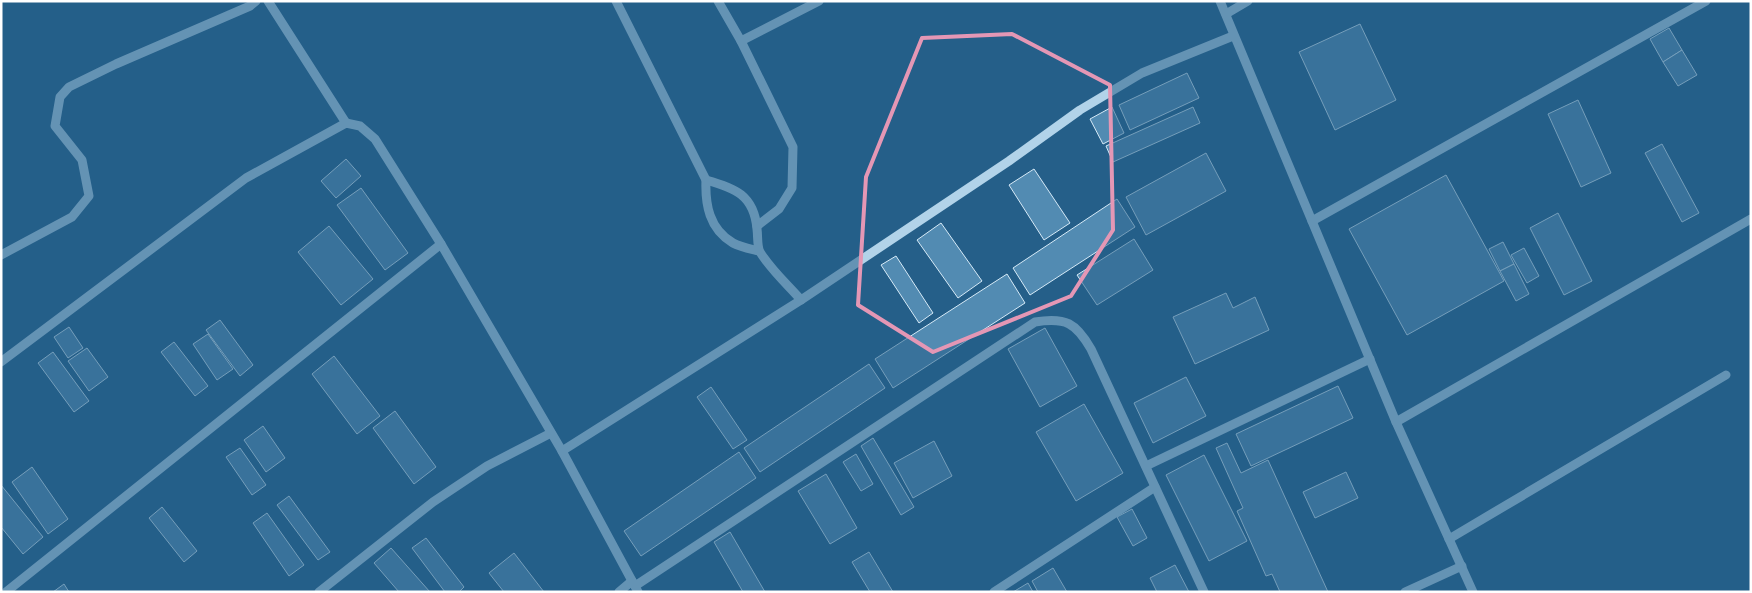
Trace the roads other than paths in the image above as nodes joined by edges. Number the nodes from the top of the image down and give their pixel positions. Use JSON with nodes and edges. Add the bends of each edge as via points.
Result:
{"nodes":[{"id":1,"x":256,"y":1,"type":"edge"},
{"id":2,"x":268,"y":1,"type":"edge"},
{"id":3,"x":616,"y":1,"type":"edge"},
{"id":4,"x":718,"y":1,"type":"edge"},
{"id":5,"x":820,"y":1,"type":"edge"},
{"id":6,"x":1220,"y":1,"type":"edge"},
{"id":7,"x":1248,"y":1,"type":"edge"},
{"id":8,"x":1706,"y":1,"type":"edge"},
{"id":9,"x":1226,"y":14,"type":"junction"},
{"id":10,"x":1233,"y":36,"type":"junction"},
{"id":11,"x":741,"y":40,"type":"junction"},
{"id":12,"x":346,"y":123,"type":"junction"},
{"id":13,"x":706,"y":180,"type":"junction"},
{"id":14,"x":1751,"y":219,"type":"edge"},
{"id":15,"x":1312,"y":221,"type":"junction"},
{"id":16,"x":757,"y":226,"type":"junction"},
{"id":17,"x":441,"y":244,"type":"junction"},
{"id":18,"x":759,"y":251,"type":"junction"},
{"id":19,"x":1,"y":255,"type":"edge"},
{"id":20,"x":801,"y":300,"type":"junction"},
{"id":21,"x":1370,"y":359,"type":"junction"},
{"id":22,"x":1,"y":362,"type":"edge"},
{"id":23,"x":1726,"y":375,"type":"dead end"},
{"id":24,"x":1396,"y":422,"type":"junction"},
{"id":25,"x":552,"y":433,"type":"junction"},
{"id":26,"x":562,"y":450,"type":"junction"},
{"id":27,"x":1146,"y":466,"type":"junction"},
{"id":28,"x":1155,"y":487,"type":"junction"},
{"id":29,"x":1449,"y":538,"type":"junction"},
{"id":30,"x":1462,"y":566,"type":"junction"},
{"id":31,"x":635,"y":586,"type":"edge"},
{"id":32,"x":6,"y":592,"type":"edge"},
{"id":33,"x":319,"y":592,"type":"edge"},
{"id":34,"x":619,"y":592,"type":"edge"},
{"id":35,"x":994,"y":592,"type":"edge"},
{"id":36,"x":1204,"y":592,"type":"edge"},
{"id":37,"x":1405,"y":592,"type":"edge"},
{"id":38,"x":1474,"y":592,"type":"edge"}],
"edges":[{"from":1,"to":19,"type":"street","via":[[69,87],[60,97],[55,126],[82,160],[89,196],[72,218]]},
{"from":2,"to":12,"type":"street"},
{"from":3,"to":13,"type":"street"},
{"from":4,"to":11,"type":"street"},
{"from":5,"to":11,"type":"street"},
{"from":6,"to":9,"type":"street"},
{"from":7,"to":9,"type":"street"},
{"from":8,"to":15,"type":"street"},
{"from":9,"to":10,"type":"street"},
{"from":10,"to":15,"type":"street"},
{"from":10,"to":20,"type":"street","via":[[1142,73],[1080,110]]},
{"from":11,"to":16,"type":"street","via":[[793,147],[792,188],[779,209]]},
{"from":12,"to":17,"type":"street","via":[[360,126],[376,138]]},
{"from":12,"to":22,"type":"street","via":[[246,178]]},
{"from":13,"to":16,"type":"street","via":[[729,186],[742,194],[751,206]]},
{"from":13,"to":18,"type":"street","via":[[705,201],[709,217],[718,231],[733,243]]},
{"from":14,"to":24,"type":"street"},
{"from":15,"to":21,"type":"street"},
{"from":16,"to":18,"type":"street"},
{"from":17,"to":25,"type":"street"},
{"from":17,"to":32,"type":"street"},
{"from":18,"to":20,"type":"street"},
{"from":20,"to":26,"type":"street"},
{"from":21,"to":24,"type":"street"},
{"from":21,"to":27,"type":"street"},
{"from":23,"to":29,"type":"street"},
{"from":24,"to":29,"type":"street"},
{"from":25,"to":26,"type":"street"},
{"from":25,"to":33,"type":"street","via":[[487,466],[441,497]]},
{"from":26,"to":31,"type":"street"},
{"from":27,"to":28,"type":"street"},
{"from":27,"to":31,"type":"street","via":[[1081,332],[1068,322],[1054,319],[1035,322]]},
{"from":28,"to":35,"type":"street"},
{"from":28,"to":36,"type":"street"},
{"from":29,"to":30,"type":"street"},
{"from":30,"to":37,"type":"street"},
{"from":30,"to":38,"type":"street"},
{"from":31,"to":34,"type":"street"}]}
